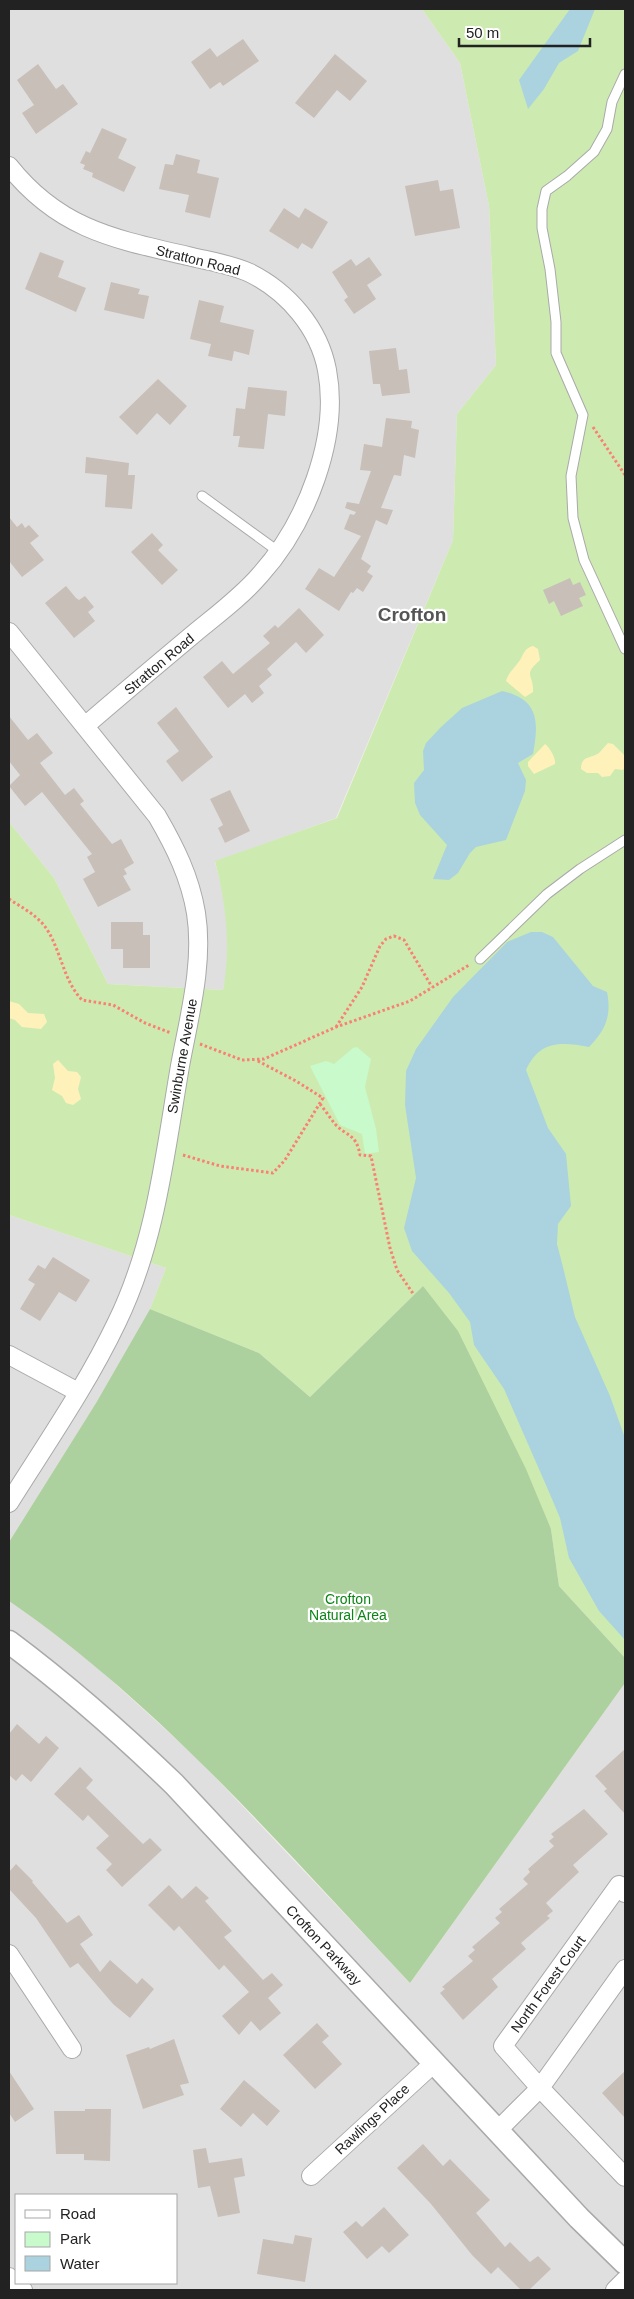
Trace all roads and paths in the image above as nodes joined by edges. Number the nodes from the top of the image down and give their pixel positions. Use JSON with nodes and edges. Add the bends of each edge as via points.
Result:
{"nodes":[{"id":1,"x":625,"y":74,"type":"edge"},
{"id":2,"x":9,"y":166,"type":"edge"},
{"id":3,"x":583,"y":415,"type":"junction"},
{"id":4,"x":625,"y":475,"type":"edge"},
{"id":5,"x":202,"y":496,"type":"dead end"},
{"id":6,"x":279,"y":552,"type":"junction"},
{"id":7,"x":9,"y":632,"type":"edge"},
{"id":8,"x":625,"y":649,"type":"edge"},
{"id":9,"x":85,"y":726,"type":"junction"},
{"id":10,"x":625,"y":840,"type":"edge"},
{"id":11,"x":9,"y":899,"type":"edge"},
{"id":12,"x":480,"y":959,"type":"dead end"},
{"id":13,"x":456,"y":972,"type":"dead end"},
{"id":14,"x":432,"y":987,"type":"junction"},
{"id":15,"x":336,"y":1027,"type":"junction"},
{"id":16,"x":185,"y":1039,"type":"junction"},
{"id":17,"x":255,"y":1060,"type":"junction"},
{"id":18,"x":320,"y":1104,"type":"junction"},
{"id":19,"x":166,"y":1148,"type":"junction"},
{"id":20,"x":414,"y":1295,"type":"dead end"},
{"id":21,"x":9,"y":1355,"type":"edge"},
{"id":22,"x":78,"y":1392,"type":"junction"},
{"id":23,"x":9,"y":1503,"type":"edge"},
{"id":24,"x":9,"y":1642,"type":"edge"},
{"id":25,"x":625,"y":1893,"type":"edge"},
{"id":26,"x":9,"y":1954,"type":"edge"},
{"id":27,"x":625,"y":1969,"type":"edge"},
{"id":28,"x":72,"y":2049,"type":"dead end"},
{"id":29,"x":434,"y":2063,"type":"junction"},
{"id":30,"x":540,"y":2088,"type":"junction"},
{"id":31,"x":497,"y":2131,"type":"junction"},
{"id":32,"x":311,"y":2176,"type":"dead end"},
{"id":33,"x":625,"y":2177,"type":"edge"},
{"id":34,"x":625,"y":2264,"type":"edge"},
{"id":35,"x":625,"y":2280,"type":"edge"},
{"id":36,"x":615,"y":2290,"type":"edge"}],
"edges":[{"from":1,"to":3,"type":"lane","via":[[612,102],[607,129],[594,152],[546,191],[542,208],[556,322],[556,353]]},
{"from":2,"to":6,"type":"street","name":"Stratton Road","via":[[44,202],[68,220],[98,234],[249,272],[292,304],[312,329],[324,357],[331,389],[329,431],[316,481]]},
{"from":3,"to":4,"type":"path"},
{"from":3,"to":8,"type":"lane","via":[[571,476],[573,518],[584,560]]},
{"from":5,"to":6,"type":"lane"},
{"from":6,"to":9,"type":"street","name":"Stratton Road","via":[[235,599]]},
{"from":7,"to":9,"type":"street","name":"Swinburne Avenue"},
{"from":9,"to":16,"type":"street","name":"Swinburne Avenue","via":[[157,816],[188,878],[196,914],[198,965]]},
{"from":10,"to":12,"type":"lane","via":[[547,894]]},
{"from":11,"to":16,"type":"path","via":[[45,926],[71,985],[82,1000],[113,1006]]},
{"from":13,"to":14,"type":"path"},
{"from":14,"to":15,"type":"path","via":[[410,1001]]},
{"from":14,"to":15,"type":"path","via":[[404,940],[394,936],[386,939],[362,987]]},
{"from":15,"to":17,"type":"path","via":[[272,1056]]},
{"from":16,"to":17,"type":"path","via":[[242,1060]]},
{"from":16,"to":19,"type":"street","name":"Swinburne Avenue"},
{"from":17,"to":18,"type":"path","via":[[322,1098]]},
{"from":18,"to":19,"type":"path","via":[[285,1160],[273,1173],[220,1166]]},
{"from":18,"to":20,"type":"path","via":[[336,1125],[352,1136],[360,1154],[371,1156],[390,1248],[397,1270]]},
{"from":19,"to":22,"type":"street","name":"Swinburne Avenue","via":[[149,1240],[135,1281],[117,1322]]},
{"from":21,"to":22,"type":"street"},
{"from":22,"to":23,"type":"street","name":"Swinburne Avenue"},
{"from":24,"to":29,"type":"street","name":"Crofton Parkway","via":[[118,1730],[174,1784]]},
{"from":25,"to":30,"type":"street","name":"North Forest Court","via":[[619,1885],[503,2046]]},
{"from":26,"to":28,"type":"street"},
{"from":27,"to":30,"type":"street"},
{"from":29,"to":31,"type":"street","name":"Crofton Parkway"},
{"from":29,"to":32,"type":"street","name":"Rawlings Place"},
{"from":30,"to":31,"type":"street"},
{"from":30,"to":33,"type":"street"},
{"from":31,"to":34,"type":"street","name":"Crofton Parkway"},
{"from":35,"to":36,"type":"street"}]}
